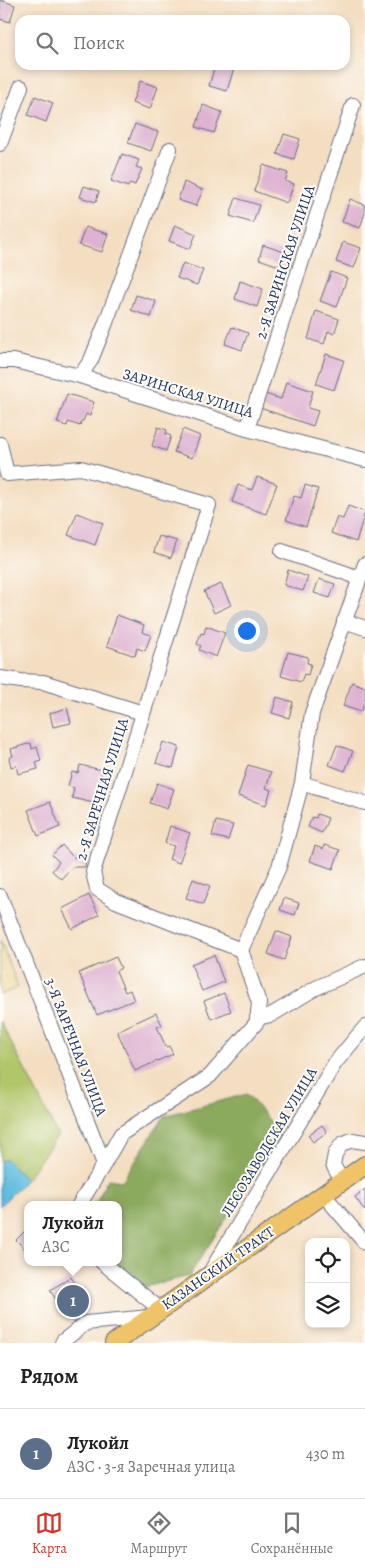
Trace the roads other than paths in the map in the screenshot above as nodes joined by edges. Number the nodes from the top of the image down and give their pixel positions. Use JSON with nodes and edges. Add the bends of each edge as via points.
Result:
{"nodes":[{"id":1,"x":21,"y":87,"type":"dead end"},
{"id":2,"x":353,"y":105,"type":"dead end"},
{"id":3,"x":0,"y":144,"type":"edge"},
{"id":4,"x":170,"y":148,"type":"dead end"},
{"id":5,"x":0,"y":361,"type":"edge"},
{"id":6,"x":80,"y":376,"type":"junction"},
{"id":7,"x":247,"y":429,"type":"junction"},
{"id":8,"x":0,"y":444,"type":"edge"},
{"id":9,"x":365,"y":460,"type":"edge"},
{"id":10,"x":282,"y":551,"type":"dead end"},
{"id":11,"x":365,"y":564,"type":"edge"},
{"id":12,"x":360,"y":578,"type":"junction"},
{"id":13,"x":344,"y":622,"type":"junction"},
{"id":14,"x":365,"y":628,"type":"edge"},
{"id":15,"x":0,"y":678,"type":"edge"},
{"id":16,"x":143,"y":713,"type":"junction"},
{"id":17,"x":302,"y":783,"type":"junction"},
{"id":18,"x":365,"y":803,"type":"edge"},
{"id":19,"x":0,"y":896,"type":"edge"},
{"id":20,"x":241,"y":950,"type":"junction"},
{"id":21,"x":365,"y":966,"type":"edge"},
{"id":22,"x":257,"y":1018,"type":"junction"},
{"id":23,"x":365,"y":1027,"type":"edge"},
{"id":24,"x":365,"y":1142,"type":"edge"},
{"id":25,"x":104,"y":1164,"type":"junction"},
{"id":26,"x":365,"y":1165,"type":"edge"},
{"id":27,"x":342,"y":1181,"type":"junction"},
{"id":28,"x":324,"y":1194,"type":"junction"},
{"id":29,"x":81,"y":1201,"type":"edge"},
{"id":30,"x":365,"y":1243,"type":"edge"},
{"id":31,"x":106,"y":1266,"type":"edge"},
{"id":32,"x":206,"y":1279,"type":"junction"},
{"id":33,"x":154,"y":1313,"type":"junction"},
{"id":34,"x":62,"y":1343,"type":"edge"},
{"id":35,"x":114,"y":1343,"type":"edge"},
{"id":36,"x":132,"y":1343,"type":"edge"}],
"edges":[{"from":1,"to":3,"type":"street"},
{"from":2,"to":7,"type":"street","name":"2-Я ЗАРИНСКАЯ УЛИЦА"},
{"from":4,"to":6,"type":"street","via":[[105,325],[91,360]]},
{"from":5,"to":6,"type":"street","name":"ЗАРИНСКАЯ УЛИЦА","via":[[14,361]]},
{"from":6,"to":7,"type":"street","name":"ЗАРИНСКАЯ УЛИЦА"},
{"from":7,"to":9,"type":"street","name":"ЗАРИНСКАЯ УЛИЦА"},
{"from":8,"to":16,"type":"street","name":"2-Я ЗАРЕЧНАЯ УЛИЦА","via":[[7,474],[81,468],[209,505]]},
{"from":10,"to":12,"type":"street"},
{"from":11,"to":12,"type":"street"},
{"from":12,"to":13,"type":"street"},
{"from":13,"to":14,"type":"street"},
{"from":13,"to":17,"type":"street","via":[[312,713]]},
{"from":15,"to":16,"type":"street","via":[[43,682]]},
{"from":16,"to":20,"type":"street","name":"2-Я ЗАРЕЧНАЯ УЛИЦА","via":[[93,872],[97,889],[116,901]]},
{"from":17,"to":18,"type":"street"},
{"from":17,"to":20,"type":"street","via":[[279,867]]},
{"from":19,"to":25,"type":"street","name":"3-Я ЗАРЕЧНАЯ УЛИЦА"},
{"from":20,"to":22,"type":"street","via":[[259,1003]]},
{"from":21,"to":22,"type":"street","via":[[316,988],[271,1015]]},
{"from":22,"to":25,"type":"street","via":[[210,1076],[121,1134]]},
{"from":23,"to":32,"type":"street","name":"ЛЕСОЗАВОДСКАЯ УЛИЦА","via":[[335,1063]]},
{"from":24,"to":27,"type":"street","via":[[352,1140],[342,1144],[335,1154],[333,1165]]},
{"from":25,"to":29,"type":"street"},
{"from":26,"to":27,"type":"main road","name":"КАЗАНСКИЙ ТРАКТ"},
{"from":27,"to":28,"type":"main road","name":"КАЗАНСКИЙ ТРАКТ"},
{"from":28,"to":30,"type":"street"},
{"from":28,"to":32,"type":"main road","name":"КАЗАНСКИЙ ТРАКТ"},
{"from":31,"to":33,"type":"street"},
{"from":32,"to":33,"type":"main road","name":"КАЗАНСКИЙ ТРАКТ"},
{"from":33,"to":34,"type":"street","via":[[86,1324]]},
{"from":33,"to":35,"type":"main road","name":"КАЗАНСКИЙ ТРАКТ"},
{"from":33,"to":36,"type":"street"}]}
